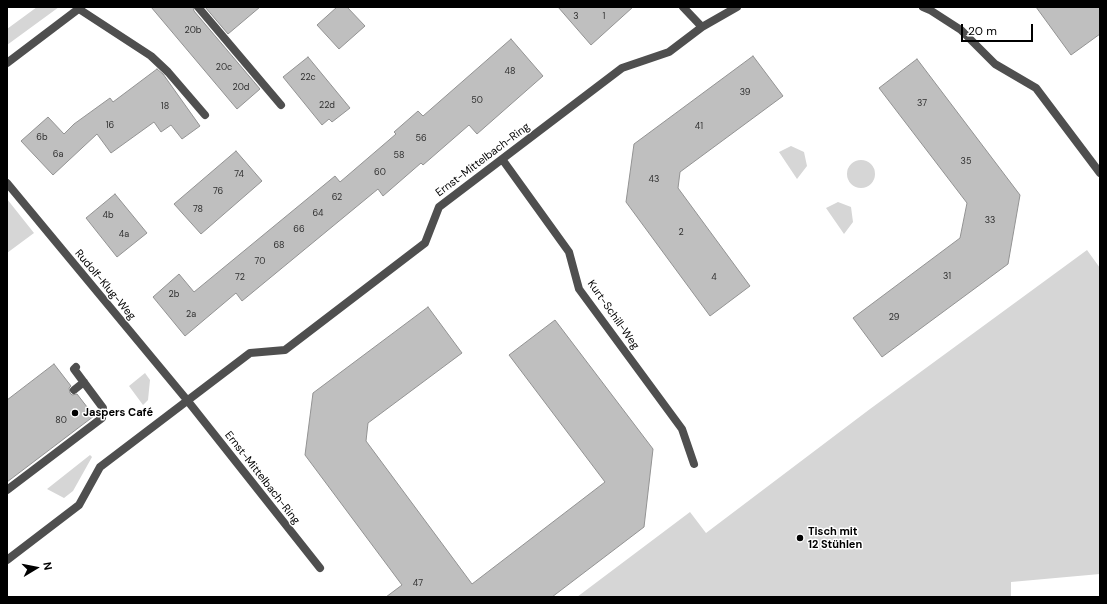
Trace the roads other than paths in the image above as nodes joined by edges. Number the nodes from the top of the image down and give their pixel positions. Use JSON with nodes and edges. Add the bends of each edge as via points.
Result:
{"nodes":[{"id":1,"x":198,"y":7,"type":"edge"},
{"id":2,"x":683,"y":7,"type":"edge"},
{"id":3,"x":737,"y":7,"type":"edge"},
{"id":4,"x":923,"y":7,"type":"edge"},
{"id":5,"x":80,"y":8,"type":"edge"},
{"id":6,"x":702,"y":27,"type":"junction"},
{"id":7,"x":7,"y":63,"type":"edge"},
{"id":8,"x":281,"y":105,"type":"dead end"},
{"id":9,"x":205,"y":115,"type":"dead end"},
{"id":10,"x":502,"y":159,"type":"junction"},
{"id":11,"x":1100,"y":173,"type":"edge"},
{"id":12,"x":7,"y":183,"type":"edge"},
{"id":13,"x":76,"y":367,"type":"dead end"},
{"id":14,"x":84,"y":382,"type":"junction"},
{"id":15,"x":74,"y":390,"type":"dead end"},
{"id":16,"x":187,"y":400,"type":"junction"},
{"id":17,"x":694,"y":464,"type":"dead end"},
{"id":18,"x":7,"y":490,"type":"edge"},
{"id":19,"x":7,"y":560,"type":"edge"},
{"id":20,"x":320,"y":568,"type":"dead end"}],
"edges":[{"from":1,"to":8,"type":"street"},
{"from":2,"to":6,"type":"street"},
{"from":3,"to":6,"type":"street","name":"Ernst-Mittelbach-Ring"},
{"from":4,"to":11,"type":"street","via":[[961,30],[995,64],[1036,88]]},
{"from":5,"to":7,"type":"street"},
{"from":5,"to":9,"type":"street","via":[[151,56]]},
{"from":6,"to":10,"type":"street","name":"Ernst-Mittelbach-Ring","via":[[669,52],[622,68]]},
{"from":10,"to":16,"type":"street","name":"Ernst-Mittelbach-Ring","via":[[439,207],[425,244],[285,350],[250,353]]},
{"from":10,"to":17,"type":"street","name":"Kurt-Schill-Weg","via":[[569,252],[579,289],[682,429]]},
{"from":12,"to":16,"type":"street","name":"Rudolf-Klug-Weg"},
{"from":13,"to":14,"type":"street","via":[[74,369]]},
{"from":14,"to":15,"type":"street"},
{"from":14,"to":18,"type":"street","via":[[103,408],[102,418]]},
{"from":16,"to":19,"type":"street","name":"Ernst-Mittelbach-Ring","via":[[100,467],[78,506]]},
{"from":16,"to":20,"type":"street","name":"Ernst-Mittelbach-Ring"}]}
